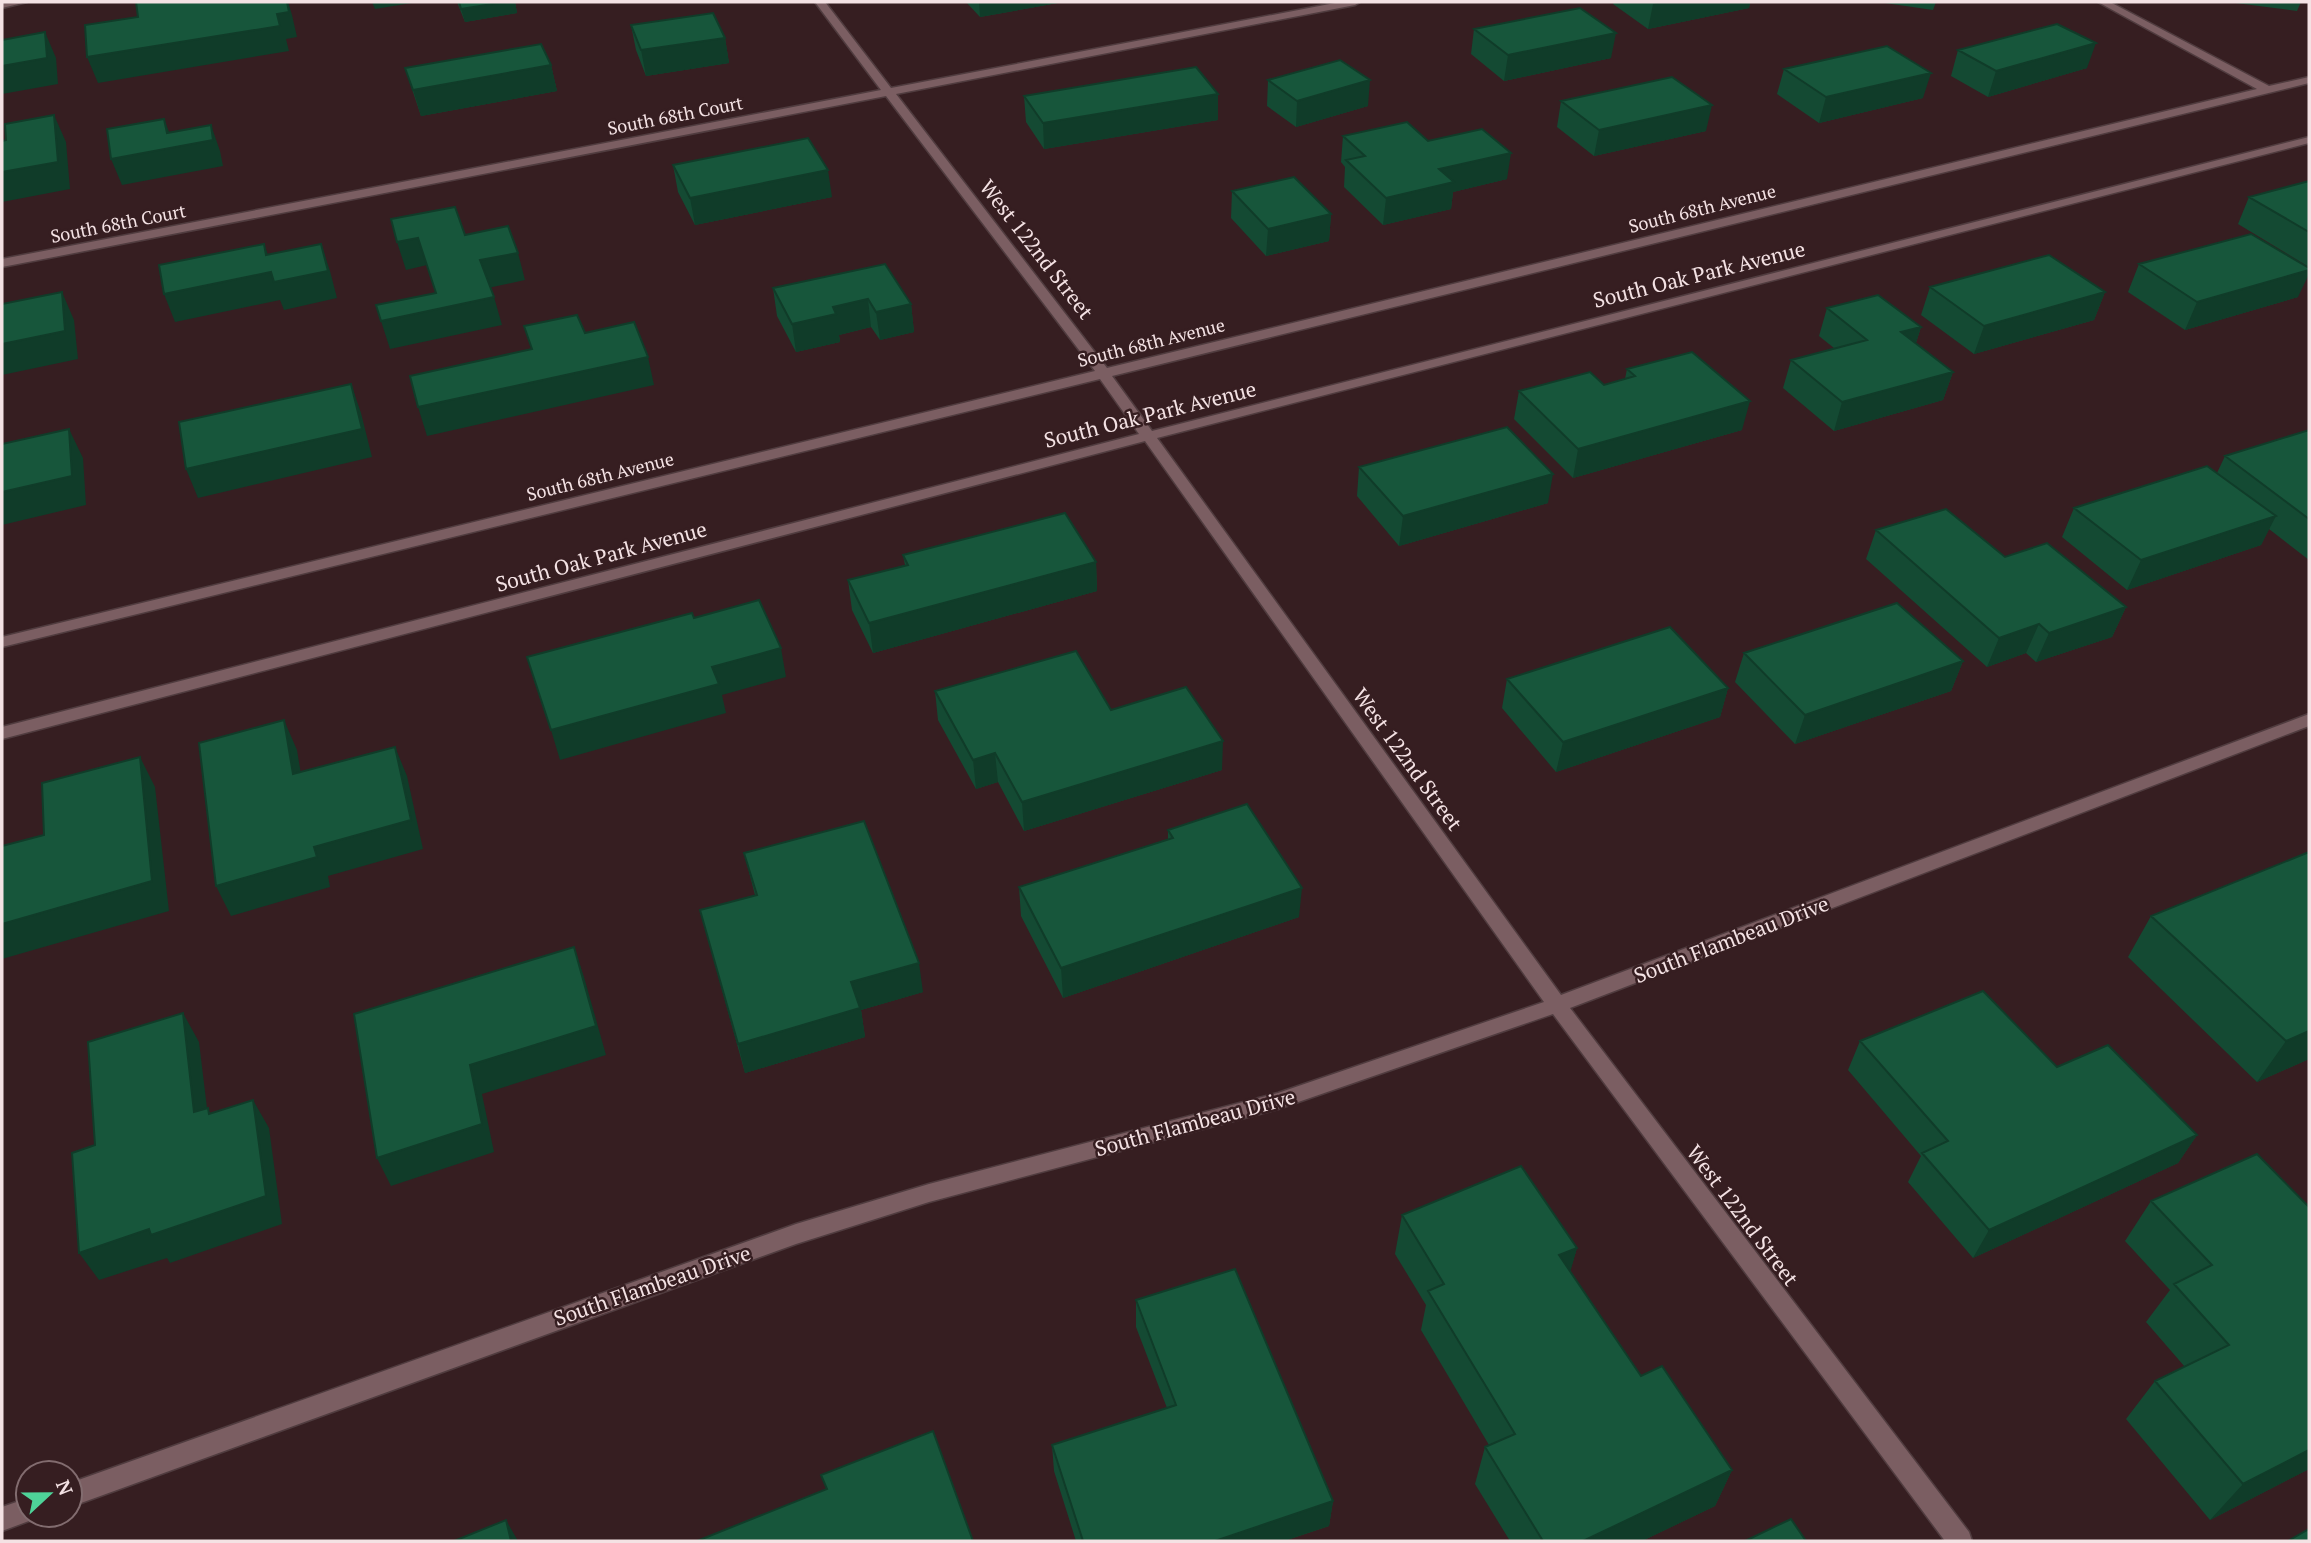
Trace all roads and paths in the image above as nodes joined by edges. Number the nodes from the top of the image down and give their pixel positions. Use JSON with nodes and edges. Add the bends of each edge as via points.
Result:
{"nodes":[{"id":1,"x":22,"y":2,"type":"edge"},
{"id":2,"x":820,"y":2,"type":"edge"},
{"id":3,"x":1355,"y":2,"type":"edge"},
{"id":4,"x":2103,"y":2,"type":"edge"},
{"id":5,"x":2,"y":5,"type":"edge"},
{"id":6,"x":2309,"y":80,"type":"edge"},
{"id":7,"x":2267,"y":90,"type":"junction"},
{"id":8,"x":888,"y":92,"type":"junction"},
{"id":9,"x":2309,"y":140,"type":"edge"},
{"id":10,"x":2,"y":263,"type":"edge"},
{"id":11,"x":1103,"y":373,"type":"junction"},
{"id":12,"x":1149,"y":436,"type":"junction"},
{"id":13,"x":2,"y":642,"type":"edge"},
{"id":14,"x":2309,"y":720,"type":"edge"},
{"id":15,"x":2,"y":733,"type":"edge"},
{"id":16,"x":1557,"y":1005,"type":"junction"},
{"id":17,"x":84,"y":1490,"type":"edge"},
{"id":18,"x":1960,"y":1541,"type":"edge"}],
"edges":[{"from":1,"to":5,"type":"street"},
{"from":2,"to":8,"type":"street","name":"West 122nd Street"},
{"from":3,"to":8,"type":"street","name":"South 68th Court"},
{"from":4,"to":7,"type":"street"},
{"from":6,"to":7,"type":"street","name":"South 68th Avenue"},
{"from":7,"to":11,"type":"street","name":"South 68th Avenue"},
{"from":8,"to":10,"type":"street","name":"South 68th Court"},
{"from":8,"to":11,"type":"street","name":"West 122nd Street"},
{"from":9,"to":12,"type":"street","name":"South Oak Park Avenue"},
{"from":11,"to":12,"type":"street","name":"West 122nd Street"},
{"from":11,"to":13,"type":"street","name":"South 68th Avenue"},
{"from":12,"to":15,"type":"street","name":"South Oak Park Avenue"},
{"from":12,"to":16,"type":"street","name":"West 122nd Street"},
{"from":14,"to":16,"type":"street","name":"South Flambeau Drive"},
{"from":16,"to":17,"type":"street","name":"South Flambeau Drive","via":[[1278,1101],[929,1193],[796,1234]]},
{"from":16,"to":18,"type":"street","name":"West 122nd Street"}]}
